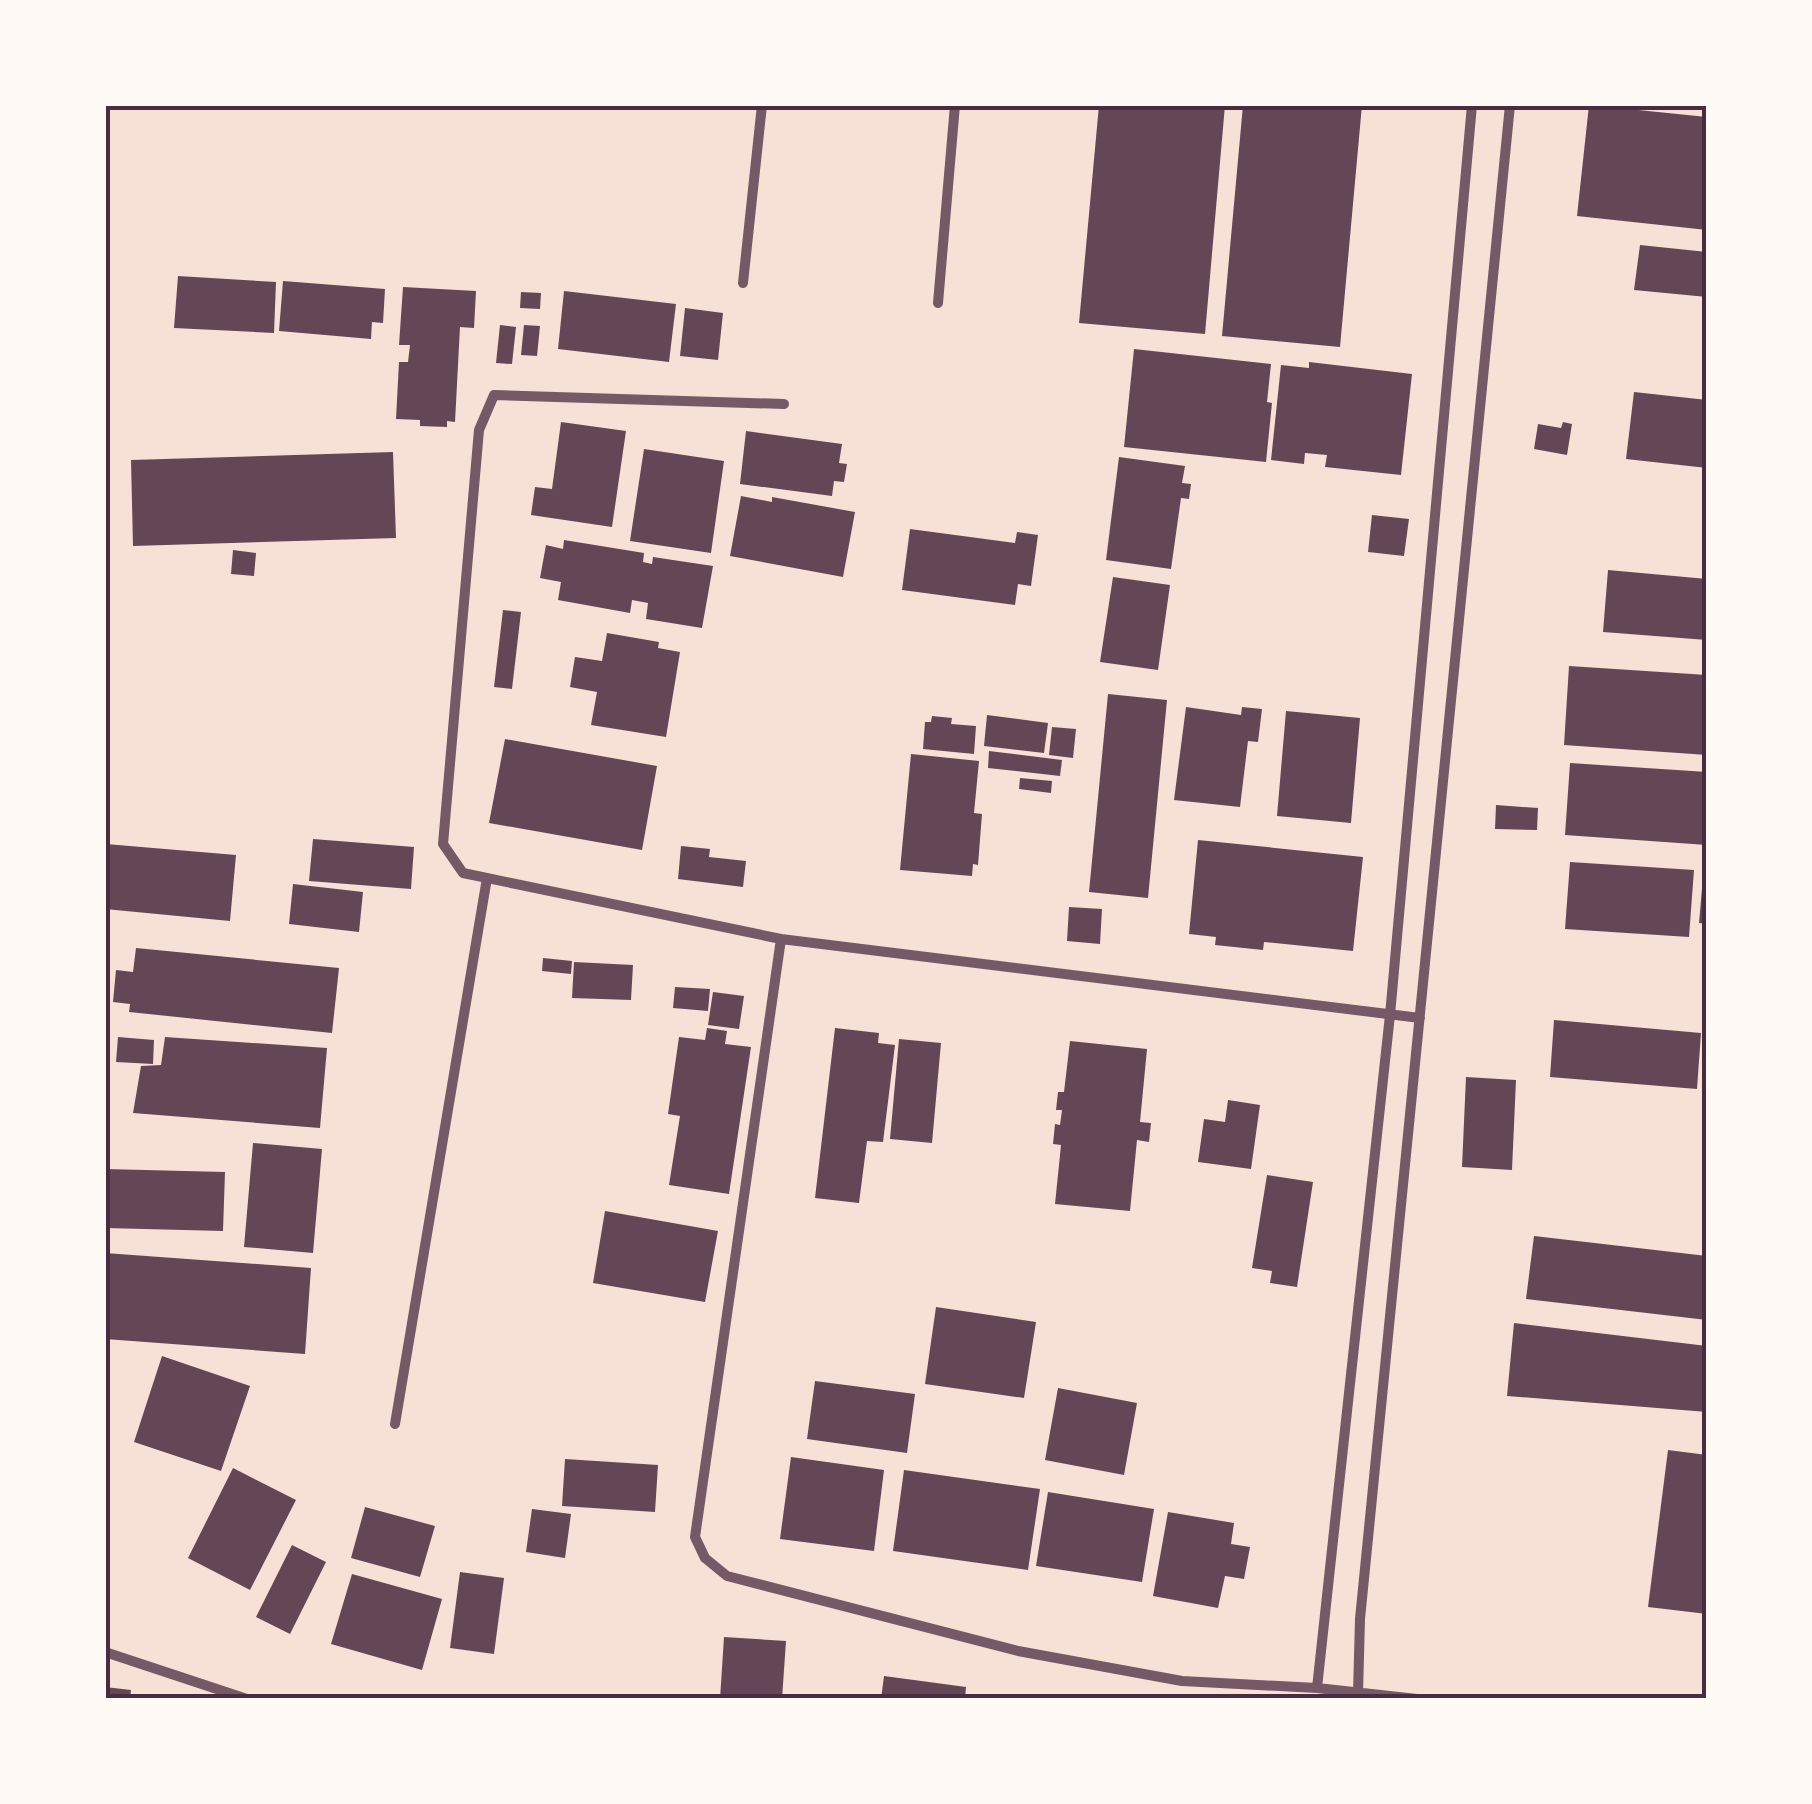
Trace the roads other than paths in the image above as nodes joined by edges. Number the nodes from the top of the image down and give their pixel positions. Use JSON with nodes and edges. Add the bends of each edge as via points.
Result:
{"nodes":[{"id":1,"x":762,"y":105,"type":"edge"},
{"id":2,"x":956,"y":105,"type":"edge"},
{"id":3,"x":1472,"y":105,"type":"edge"},
{"id":4,"x":1510,"y":105,"type":"edge"},
{"id":5,"x":743,"y":283,"type":"dead end"},
{"id":6,"x":938,"y":303,"type":"dead end"},
{"id":7,"x":784,"y":404,"type":"dead end"},
{"id":8,"x":487,"y":878,"type":"junction"},
{"id":9,"x":781,"y":939,"type":"junction"},
{"id":10,"x":1390,"y":1015,"type":"junction"},
{"id":11,"x":1420,"y":1018,"type":"junction"},
{"id":12,"x":395,"y":1424,"type":"dead end"},
{"id":13,"x":105,"y":1652,"type":"edge"},
{"id":14,"x":1317,"y":1688,"type":"junction"},
{"id":15,"x":1358,"y":1693,"type":"junction"},
{"id":16,"x":247,"y":1699,"type":"edge"},
{"id":17,"x":1418,"y":1699,"type":"edge"}],
"edges":[{"from":1,"to":5,"type":"street"},
{"from":2,"to":6,"type":"street"},
{"from":3,"to":10,"type":"street"},
{"from":4,"to":11,"type":"street"},
{"from":7,"to":8,"type":"street","via":[[494,395],[479,430],[443,844],[464,873]]},
{"from":8,"to":9,"type":"street"},
{"from":8,"to":12,"type":"street"},
{"from":9,"to":10,"type":"street"},
{"from":9,"to":14,"type":"street","via":[[695,1537],[705,1558],[728,1576],[1018,1651],[1182,1681]]},
{"from":10,"to":11,"type":"street"},
{"from":10,"to":14,"type":"street"},
{"from":11,"to":15,"type":"street"},
{"from":13,"to":16,"type":"street"},
{"from":14,"to":15,"type":"street"},
{"from":15,"to":17,"type":"street"}]}
